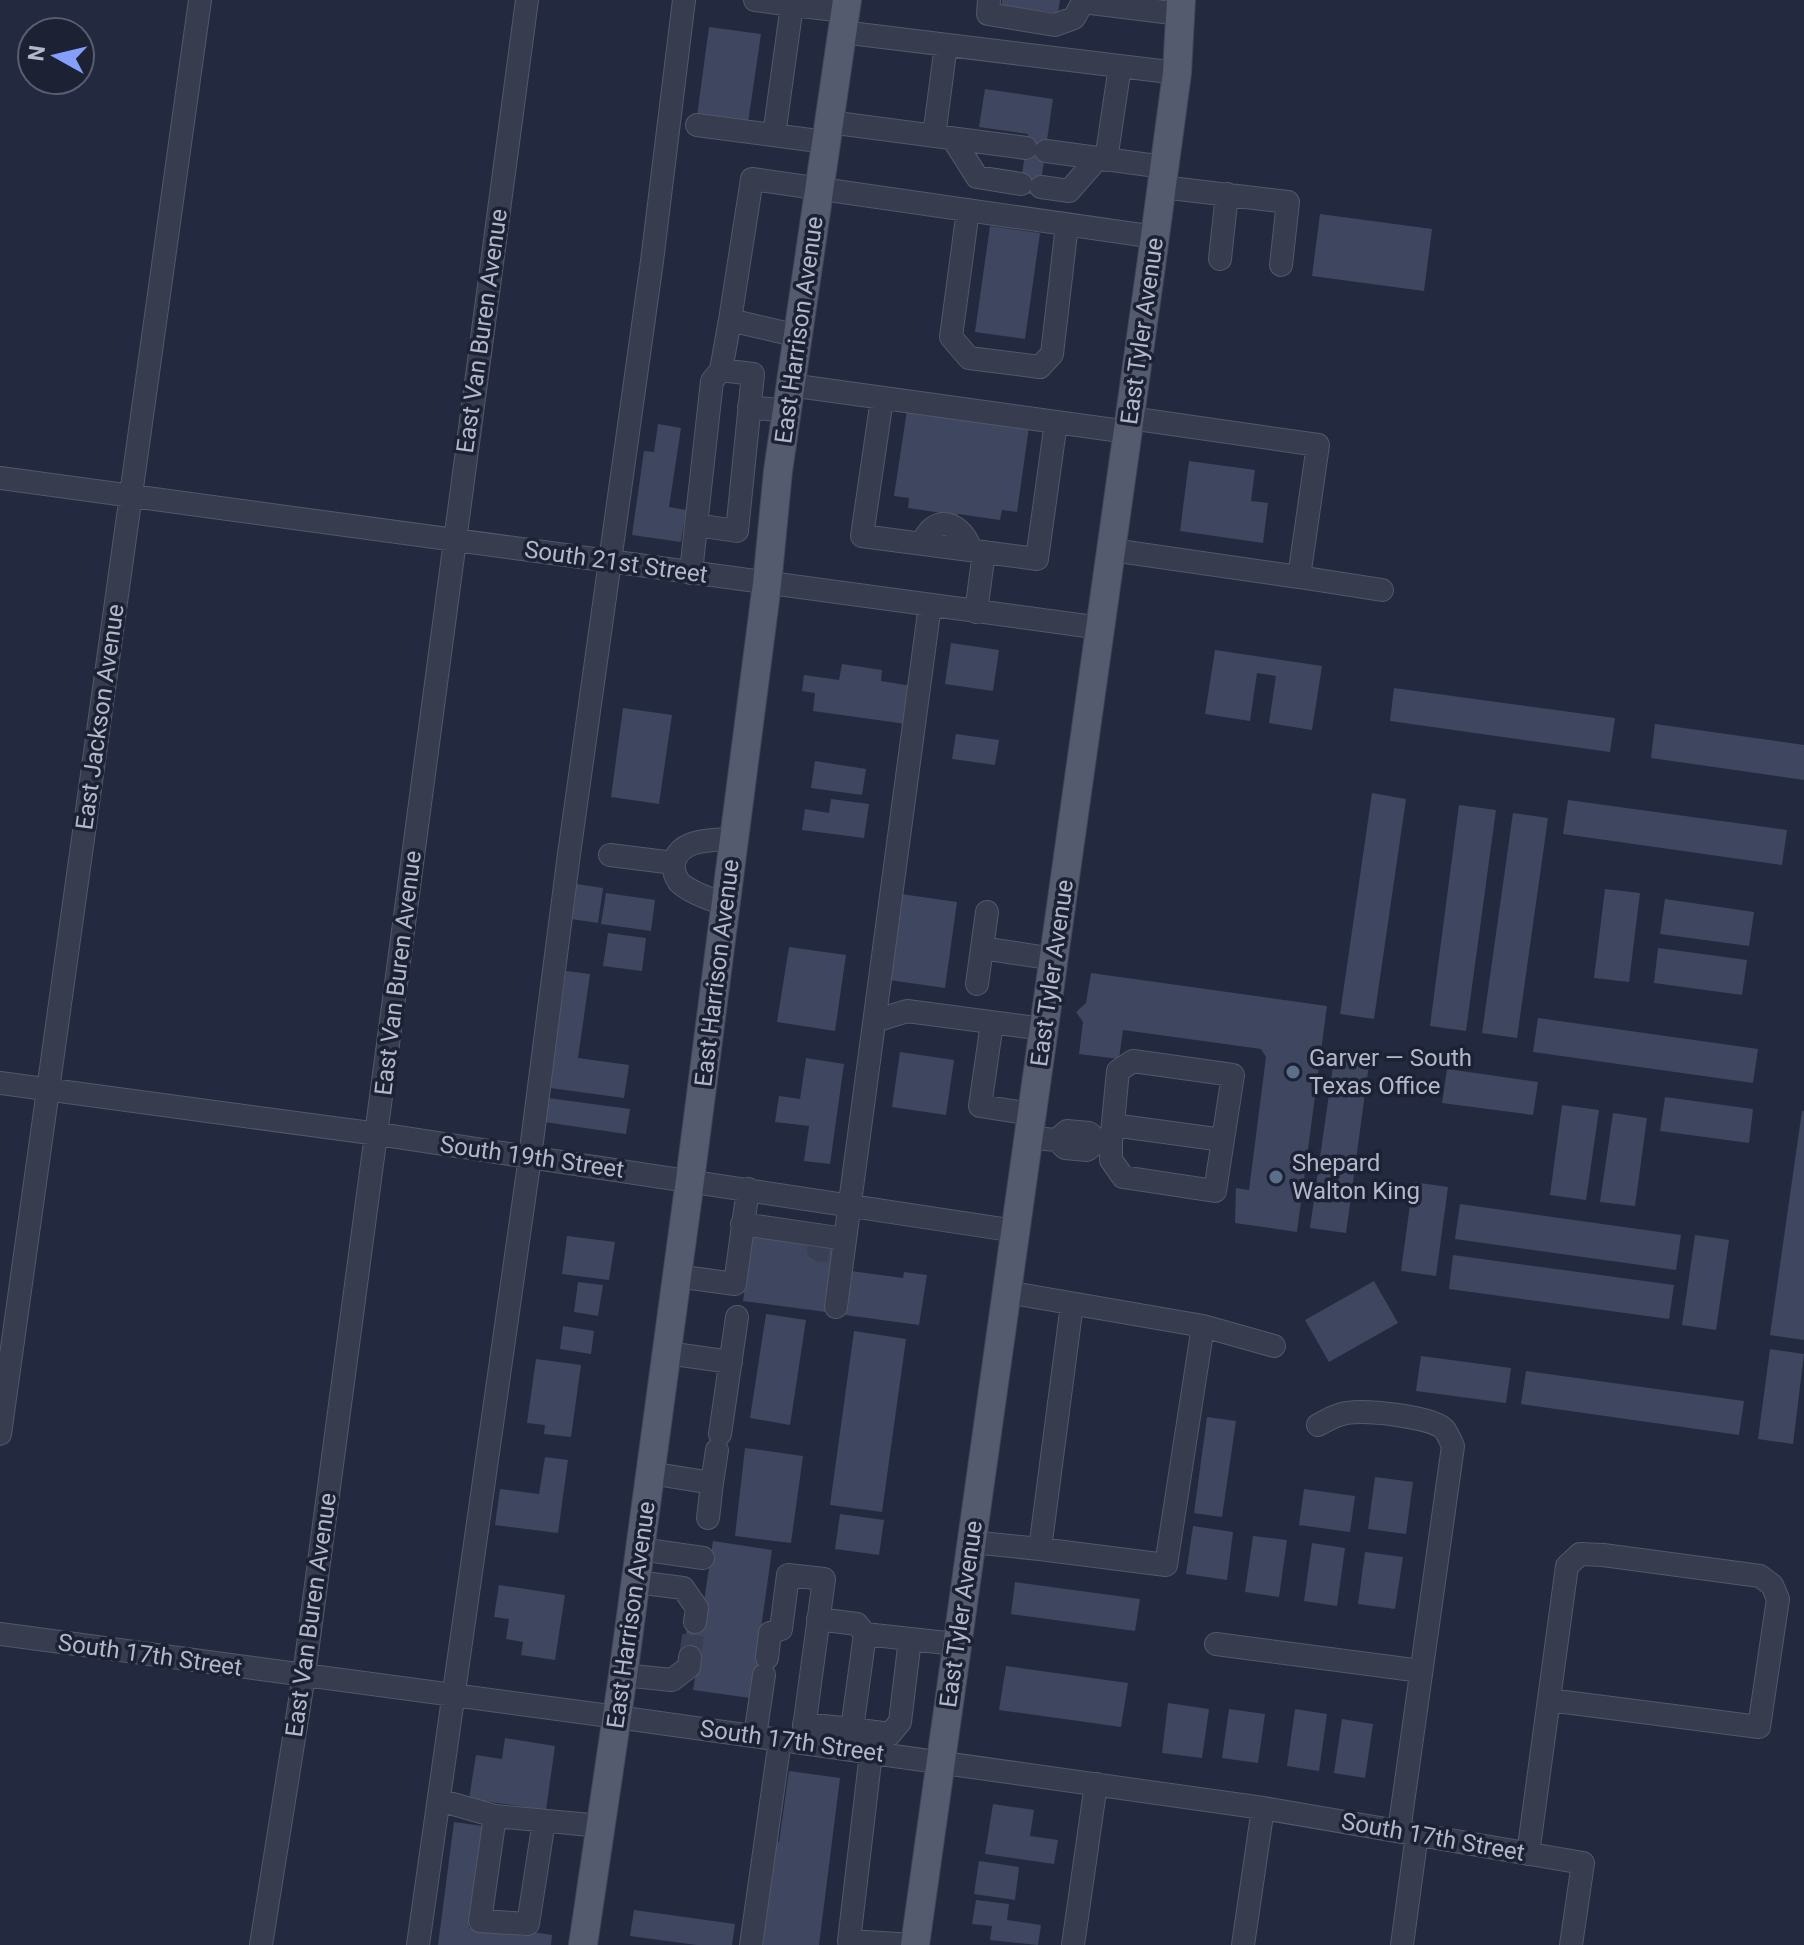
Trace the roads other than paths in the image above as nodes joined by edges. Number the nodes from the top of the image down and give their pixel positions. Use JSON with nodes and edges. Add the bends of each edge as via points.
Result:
{"nodes":[{"id":1,"x":200,"y":0,"type":"edge"},
{"id":2,"x":527,"y":0,"type":"edge"},
{"id":3,"x":684,"y":0,"type":"edge"},
{"id":4,"x":755,"y":0,"type":"edge"},
{"id":5,"x":989,"y":0,"type":"edge"},
{"id":6,"x":792,"y":5,"type":"junction"},
{"id":7,"x":1181,"y":7,"type":"edge"},
{"id":8,"x":845,"y":14,"type":"edge"},
{"id":9,"x":946,"y":45,"type":"junction"},
{"id":10,"x":1120,"y":66,"type":"junction"},
{"id":11,"x":1177,"y":73,"type":"junction"},
{"id":12,"x":697,"y":125,"type":"dead end"},
{"id":13,"x":827,"y":132,"type":"junction"},
{"id":14,"x":774,"y":135,"type":"junction"},
{"id":15,"x":943,"y":137,"type":"junction"},
{"id":16,"x":1102,"y":159,"type":"junction"},
{"id":17,"x":1163,"y":177,"type":"junction"},
{"id":18,"x":819,"y":188,"type":"junction"},
{"id":19,"x":1227,"y":194,"type":"junction"},
{"id":20,"x":968,"y":210,"type":"junction"},
{"id":21,"x":1067,"y":225,"type":"junction"},
{"id":22,"x":1155,"y":237,"type":"junction"},
{"id":23,"x":1220,"y":259,"type":"dead end"},
{"id":24,"x":1281,"y":265,"type":"dead end"},
{"id":25,"x":730,"y":320,"type":"junction"},
{"id":26,"x":798,"y":336,"type":"junction"},
{"id":27,"x":721,"y":370,"type":"junction"},
{"id":28,"x":789,"y":398,"type":"junction"},
{"id":29,"x":882,"y":399,"type":"junction"},
{"id":30,"x":749,"y":407,"type":"junction"},
{"id":31,"x":1056,"y":422,"type":"junction"},
{"id":32,"x":1129,"y":425,"type":"junction"},
{"id":33,"x":0,"y":478,"type":"edge"},
{"id":34,"x":131,"y":497,"type":"junction"},
{"id":35,"x":738,"y":517,"type":"junction"},
{"id":36,"x":772,"y":522,"type":"junction"},
{"id":37,"x":696,"y":525,"type":"junction"},
{"id":38,"x":454,"y":540,"type":"junction"},
{"id":39,"x":1112,"y":550,"type":"junction"},
{"id":40,"x":977,"y":551,"type":"junction"},
{"id":41,"x":612,"y":562,"type":"junction"},
{"id":42,"x":691,"y":573,"type":"junction"},
{"id":43,"x":1299,"y":577,"type":"junction"},
{"id":44,"x":767,"y":584,"type":"junction"},
{"id":45,"x":1382,"y":590,"type":"dead end"},
{"id":46,"x":930,"y":605,"type":"junction"},
{"id":47,"x":976,"y":612,"type":"junction"},
{"id":48,"x":1101,"y":628,"type":"junction"},
{"id":49,"x":734,"y":839,"type":"junction"},
{"id":50,"x":610,"y":855,"type":"dead end"},
{"id":51,"x":674,"y":863,"type":"junction"},
{"id":52,"x":726,"y":905,"type":"junction"},
{"id":53,"x":987,"y":912,"type":"dead end"},
{"id":54,"x":982,"y":948,"type":"junction"},
{"id":55,"x":1054,"y":959,"type":"junction"},
{"id":56,"x":977,"y":984,"type":"dead end"},
{"id":57,"x":875,"y":1021,"type":"junction"},
{"id":58,"x":992,"y":1023,"type":"junction"},
{"id":59,"x":1044,"y":1029,"type":"junction"},
{"id":60,"x":0,"y":1083,"type":"edge"},
{"id":61,"x":47,"y":1089,"type":"junction"},
{"id":62,"x":1031,"y":1126,"type":"junction"},
{"id":63,"x":378,"y":1134,"type":"junction"},
{"id":64,"x":1107,"y":1137,"type":"junction"},
{"id":65,"x":1223,"y":1140,"type":"junction"},
{"id":66,"x":530,"y":1157,"type":"junction"},
{"id":67,"x":690,"y":1180,"type":"junction"},
{"id":68,"x":748,"y":1189,"type":"junction"},
{"id":69,"x":797,"y":1197,"type":"junction"},
{"id":70,"x":850,"y":1205,"type":"junction"},
{"id":71,"x":742,"y":1224,"type":"junction"},
{"id":72,"x":792,"y":1231,"type":"junction"},
{"id":73,"x":1016,"y":1231,"type":"junction"},
{"id":74,"x":832,"y":1244,"type":"junction"},
{"id":75,"x":677,"y":1276,"type":"junction"},
{"id":76,"x":1007,"y":1292,"type":"junction"},
{"id":77,"x":1072,"y":1304,"type":"junction"},
{"id":78,"x":836,"y":1307,"type":"dead end"},
{"id":79,"x":737,"y":1317,"type":"dead end"},
{"id":80,"x":1203,"y":1326,"type":"junction"},
{"id":81,"x":1274,"y":1346,"type":"dead end"},
{"id":82,"x":667,"y":1353,"type":"junction"},
{"id":83,"x":731,"y":1362,"type":"junction"},
{"id":84,"x":1318,"y":1425,"type":"dead end"},
{"id":85,"x":0,"y":1434,"type":"edge"},
{"id":86,"x":650,"y":1473,"type":"junction"},
{"id":87,"x":712,"y":1483,"type":"junction"},
{"id":88,"x":708,"y":1518,"type":"dead end"},
{"id":89,"x":971,"y":1542,"type":"junction"},
{"id":90,"x":640,"y":1549,"type":"junction"},
{"id":91,"x":1040,"y":1549,"type":"junction"},
{"id":92,"x":703,"y":1558,"type":"dead end"},
{"id":93,"x":636,"y":1582,"type":"junction"},
{"id":94,"x":818,"y":1619,"type":"junction"},
{"id":95,"x":695,"y":1622,"type":"tunnel mouth"},
{"id":96,"x":0,"y":1634,"type":"edge"},
{"id":97,"x":865,"y":1634,"type":"junction"},
{"id":98,"x":910,"y":1639,"type":"junction"},
{"id":99,"x":956,"y":1644,"type":"junction"},
{"id":100,"x":1216,"y":1644,"type":"dead end"},
{"id":101,"x":690,"y":1657,"type":"tunnel mouth"},
{"id":102,"x":1421,"y":1671,"type":"junction"},
{"id":103,"x":304,"y":1675,"type":"junction"},
{"id":104,"x":623,"y":1675,"type":"junction"},
{"id":105,"x":454,"y":1695,"type":"junction"},
{"id":106,"x":1549,"y":1700,"type":"junction"},
{"id":107,"x":617,"y":1717,"type":"junction"},
{"id":108,"x":852,"y":1729,"type":"junction"},
{"id":109,"x":755,"y":1736,"type":"junction"},
{"id":110,"x":795,"y":1736,"type":"junction"},
{"id":111,"x":871,"y":1753,"type":"junction"},
{"id":112,"x":940,"y":1762,"type":"junction"},
{"id":113,"x":1096,"y":1784,"type":"junction"},
{"id":114,"x":439,"y":1800,"type":"junction"},
{"id":115,"x":1263,"y":1808,"type":"junction"},
{"id":116,"x":495,"y":1816,"type":"junction"},
{"id":117,"x":544,"y":1821,"type":"junction"},
{"id":118,"x":601,"y":1826,"type":"junction"},
{"id":119,"x":1408,"y":1833,"type":"junction"},
{"id":120,"x":1528,"y":1854,"type":"junction"},
{"id":121,"x":849,"y":1943,"type":"edge"},
{"id":122,"x":261,"y":1945,"type":"edge"},
{"id":123,"x":418,"y":1945,"type":"edge"},
{"id":124,"x":583,"y":1945,"type":"edge"},
{"id":125,"x":751,"y":1945,"type":"edge"},
{"id":126,"x":915,"y":1945,"type":"edge"},
{"id":127,"x":1073,"y":1945,"type":"edge"},
{"id":128,"x":1243,"y":1945,"type":"edge"},
{"id":129,"x":1402,"y":1945,"type":"edge"},
{"id":130,"x":1571,"y":1945,"type":"edge"}],
"edges":[{"from":1,"to":34,"type":"street","name":"East Jackson Avenue"},
{"from":2,"to":38,"type":"street","name":"East Van Buren Avenue"},
{"from":3,"to":41,"type":"street"},
{"from":4,"to":6,"type":"street"},
{"from":5,"to":7,"type":"street","via":[[988,14],[1055,25],[1074,18],[1083,2]]},
{"from":6,"to":8,"type":"street"},
{"from":6,"to":14,"type":"street"},
{"from":7,"to":11,"type":"main road","name":"East Tyler Avenue"},
{"from":8,"to":9,"type":"street"},
{"from":8,"to":13,"type":"main road","name":"East Harrison Avenue"},
{"from":9,"to":10,"type":"street"},
{"from":9,"to":15,"type":"street"},
{"from":10,"to":11,"type":"street"},
{"from":10,"to":16,"type":"street"},
{"from":11,"to":17,"type":"main road","name":"East Tyler Avenue"},
{"from":12,"to":14,"type":"street"},
{"from":13,"to":14,"type":"street"},
{"from":13,"to":15,"type":"street"},
{"from":13,"to":18,"type":"main road","name":"East Harrison Avenue"},
{"from":15,"to":16,"type":"street"},
{"from":15,"to":16,"type":"street","via":[[977,177],[1069,191]]},
{"from":16,"to":17,"type":"street"},
{"from":17,"to":19,"type":"street"},
{"from":17,"to":22,"type":"main road","name":"East Tyler Avenue"},
{"from":18,"to":20,"type":"street"},
{"from":18,"to":25,"type":"street","via":[[752,179]]},
{"from":18,"to":26,"type":"main road","name":"East Harrison Avenue"},
{"from":19,"to":23,"type":"street"},
{"from":19,"to":24,"type":"street","via":[[1288,202]]},
{"from":20,"to":21,"type":"street"},
{"from":20,"to":21,"type":"street","via":[[951,337],[969,358],[1040,367],[1052,354]]},
{"from":21,"to":22,"type":"street"},
{"from":22,"to":32,"type":"main road","name":"East Tyler Avenue"},
{"from":25,"to":26,"type":"street"},
{"from":25,"to":27,"type":"street"},
{"from":26,"to":28,"type":"main road","name":"East Harrison Avenue"},
{"from":27,"to":30,"type":"street","via":[[753,374]]},
{"from":27,"to":37,"type":"street","via":[[712,381]]},
{"from":28,"to":29,"type":"street"},
{"from":28,"to":30,"type":"street"},
{"from":28,"to":36,"type":"main road","name":"East Harrison Avenue"},
{"from":29,"to":31,"type":"street"},
{"from":29,"to":40,"type":"street","via":[[862,536]]},
{"from":30,"to":35,"type":"street"},
{"from":31,"to":32,"type":"street"},
{"from":31,"to":40,"type":"street","via":[[1037,559]]},
{"from":32,"to":39,"type":"main road","name":"East Tyler Avenue"},
{"from":32,"to":43,"type":"street","via":[[1318,445]]},
{"from":33,"to":34,"type":"street","name":"South 21st Street"},
{"from":34,"to":38,"type":"street","name":"South 21st Street"},
{"from":34,"to":61,"type":"street","name":"East Jackson Avenue"},
{"from":35,"to":36,"type":"street"},
{"from":35,"to":37,"type":"street","via":[[737,531]]},
{"from":36,"to":44,"type":"main road","name":"East Harrison Avenue"},
{"from":37,"to":42,"type":"street"},
{"from":38,"to":41,"type":"street","name":"South 21st Street"},
{"from":38,"to":63,"type":"street","name":"East Van Buren Avenue"},
{"from":39,"to":43,"type":"street"},
{"from":39,"to":48,"type":"main road","name":"East Tyler Avenue"},
{"from":40,"to":47,"type":"street"},
{"from":41,"to":42,"type":"street","name":"South 21st Street"},
{"from":41,"to":66,"type":"street"},
{"from":42,"to":44,"type":"street","name":"South 21st Street"},
{"from":43,"to":45,"type":"street"},
{"from":44,"to":46,"type":"street","name":"South 21st Street"},
{"from":44,"to":49,"type":"main road","name":"East Harrison Avenue"},
{"from":46,"to":47,"type":"street","name":"South 21st Street"},
{"from":46,"to":57,"type":"street"},
{"from":47,"to":48,"type":"street","name":"South 21st Street"},
{"from":48,"to":55,"type":"main road","name":"East Tyler Avenue"},
{"from":49,"to":51,"type":"street","via":[[698,841],[683,848]]},
{"from":49,"to":52,"type":"main road","name":"East Harrison Avenue"},
{"from":50,"to":51,"type":"street"},
{"from":51,"to":52,"type":"street","via":[[678,880]]},
{"from":52,"to":67,"type":"main road","name":"East Harrison Avenue"},
{"from":53,"to":54,"type":"street"},
{"from":54,"to":55,"type":"street"},
{"from":54,"to":56,"type":"street"},
{"from":55,"to":59,"type":"main road","name":"East Tyler Avenue"},
{"from":57,"to":58,"type":"street","via":[[907,1011]]},
{"from":57,"to":70,"type":"street"},
{"from":58,"to":59,"type":"street"},
{"from":58,"to":62,"type":"street","via":[[980,1106]]},
{"from":59,"to":62,"type":"main road","name":"East Tyler Avenue"},
{"from":60,"to":61,"type":"street","name":"South 19th Street"},
{"from":61,"to":63,"type":"street","name":"South 19th Street"},
{"from":61,"to":85,"type":"street","name":"East Jackson Avenue"},
{"from":62,"to":64,"type":"street","via":[[1057,1140],[1067,1131]]},
{"from":62,"to":73,"type":"main road","name":"East Tyler Avenue"},
{"from":63,"to":66,"type":"street","name":"South 19th Street"},
{"from":63,"to":103,"type":"street","name":"East Van Buren Avenue"},
{"from":64,"to":65,"type":"street"},
{"from":64,"to":65,"type":"street","via":[[1111,1160],[1123,1177],[1215,1191]]},
{"from":64,"to":65,"type":"street","via":[[1118,1071],[1133,1061],[1233,1075]]},
{"from":66,"to":67,"type":"street","name":"South 19th Street"},
{"from":66,"to":105,"type":"street"},
{"from":67,"to":68,"type":"street","name":"South 19th Street"},
{"from":67,"to":75,"type":"main road","name":"East Harrison Avenue"},
{"from":68,"to":69,"type":"street","name":"South 19th Street"},
{"from":68,"to":71,"type":"street"},
{"from":69,"to":70,"type":"street","name":"South 19th Street"},
{"from":69,"to":72,"type":"street"},
{"from":70,"to":73,"type":"street","name":"South 19th Street"},
{"from":70,"to":74,"type":"street"},
{"from":71,"to":72,"type":"street"},
{"from":71,"to":75,"type":"street","via":[[735,1284]]},
{"from":72,"to":74,"type":"street"},
{"from":73,"to":76,"type":"main road","name":"East Tyler Avenue"},
{"from":74,"to":78,"type":"street"},
{"from":75,"to":82,"type":"main road","name":"East Harrison Avenue"},
{"from":76,"to":77,"type":"street"},
{"from":76,"to":89,"type":"main road","name":"East Tyler Avenue"},
{"from":77,"to":80,"type":"street"},
{"from":77,"to":91,"type":"street"},
{"from":79,"to":83,"type":"street"},
{"from":80,"to":81,"type":"street"},
{"from":80,"to":91,"type":"street","via":[[1166,1565]]},
{"from":82,"to":83,"type":"street"},
{"from":82,"to":86,"type":"main road","name":"East Harrison Avenue"},
{"from":83,"to":87,"type":"street"},
{"from":84,"to":102,"type":"street","via":[[1349,1412],[1422,1420],[1446,1431],[1453,1446]]},
{"from":86,"to":87,"type":"street"},
{"from":86,"to":90,"type":"main road","name":"East Harrison Avenue"},
{"from":87,"to":88,"type":"street"},
{"from":89,"to":91,"type":"street"},
{"from":89,"to":99,"type":"main road","name":"East Tyler Avenue"},
{"from":90,"to":92,"type":"street"},
{"from":90,"to":93,"type":"main road","name":"East Harrison Avenue"},
{"from":93,"to":95,"type":"street","via":[[683,1588],[697,1608]]},
{"from":93,"to":104,"type":"main road","name":"East Harrison Avenue"},
{"from":94,"to":97,"type":"street","via":[[857,1624]]},
{"from":94,"to":109,"type":"street","via":[[824,1579],[788,1575],[781,1629],[770,1633]]},
{"from":94,"to":110,"type":"street"},
{"from":96,"to":103,"type":"street","name":"South 17th Street"},
{"from":97,"to":98,"type":"street"},
{"from":97,"to":108,"type":"street"},
{"from":98,"to":99,"type":"street"},
{"from":98,"to":108,"type":"street","via":[[900,1722],[890,1734]]},
{"from":99,"to":112,"type":"main road","name":"East Tyler Avenue"},
{"from":100,"to":102,"type":"street"},
{"from":101,"to":104,"type":"street","via":[[689,1667],[672,1680]]},
{"from":102,"to":119,"type":"street"},
{"from":103,"to":105,"type":"street","name":"South 17th Street"},
{"from":103,"to":122,"type":"street","name":"East Van Buren Avenue"},
{"from":104,"to":107,"type":"main road","name":"East Harrison Avenue"},
{"from":105,"to":107,"type":"street","name":"South 17th Street"},
{"from":105,"to":114,"type":"street"},
{"from":106,"to":106,"type":"street","via":[[1567,1566],[1580,1554],[1760,1576],[1772,1585],[1778,1599],[1759,1727]]},
{"from":106,"to":120,"type":"street"},
{"from":107,"to":109,"type":"street","name":"South 17th Street"},
{"from":107,"to":118,"type":"main road","name":"East Harrison Avenue"},
{"from":108,"to":110,"type":"street"},
{"from":109,"to":110,"type":"street","name":"South 17th Street"},
{"from":110,"to":111,"type":"street","name":"South 17th Street"},
{"from":110,"to":125,"type":"street"},
{"from":111,"to":112,"type":"street","name":"South 17th Street"},
{"from":111,"to":121,"type":"street"},
{"from":112,"to":113,"type":"street","name":"South 17th Street"},
{"from":112,"to":126,"type":"main road","name":"East Tyler Avenue"},
{"from":113,"to":115,"type":"street","name":"South 17th Street"},
{"from":113,"to":127,"type":"street"},
{"from":114,"to":116,"type":"street"},
{"from":114,"to":123,"type":"street"},
{"from":115,"to":119,"type":"street","name":"South 17th Street"},
{"from":115,"to":128,"type":"street"},
{"from":116,"to":117,"type":"street"},
{"from":116,"to":117,"type":"street","via":[[480,1921],[528,1924]]},
{"from":117,"to":118,"type":"street"},
{"from":118,"to":124,"type":"main road","name":"East Harrison Avenue"},
{"from":119,"to":120,"type":"street","name":"South 17th Street"},
{"from":119,"to":129,"type":"street"},
{"from":120,"to":130,"type":"street","name":"South 17th Street","via":[[1583,1863]]},
{"from":121,"to":126,"type":"street"}]}
